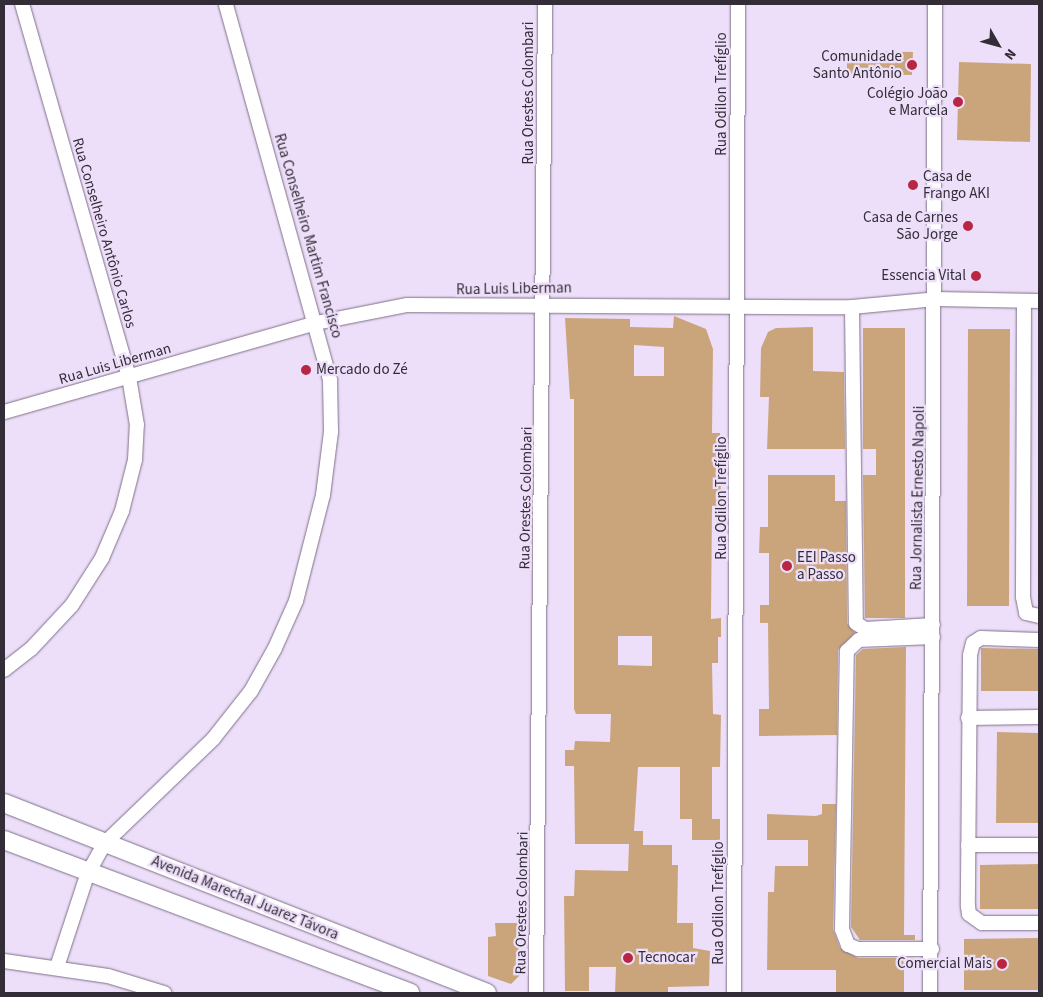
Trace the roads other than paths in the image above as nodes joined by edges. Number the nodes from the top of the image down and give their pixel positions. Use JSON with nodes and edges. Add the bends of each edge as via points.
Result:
{"nodes":[{"id":1,"x":22,"y":4,"type":"edge"},
{"id":2,"x":226,"y":4,"type":"edge"},
{"id":3,"x":545,"y":4,"type":"edge"},
{"id":4,"x":738,"y":4,"type":"edge"},
{"id":5,"x":935,"y":4,"type":"edge"},
{"id":6,"x":936,"y":298,"type":"junction"},
{"id":7,"x":1024,"y":301,"type":"junction"},
{"id":8,"x":1039,"y":301,"type":"edge"},
{"id":9,"x":740,"y":303,"type":"junction"},
{"id":10,"x":544,"y":305,"type":"junction"},
{"id":11,"x":852,"y":307,"type":"junction"},
{"id":12,"x":316,"y":323,"type":"junction"},
{"id":13,"x":129,"y":378,"type":"junction"},
{"id":14,"x":4,"y":412,"type":"edge"},
{"id":15,"x":1039,"y":616,"type":"edge"},
{"id":16,"x":933,"y":631,"type":"junction"},
{"id":17,"x":1039,"y":640,"type":"edge"},
{"id":18,"x":4,"y":670,"type":"edge"},
{"id":19,"x":1039,"y":717,"type":"edge"},
{"id":20,"x":968,"y":718,"type":"junction"},
{"id":21,"x":4,"y":803,"type":"edge"},
{"id":22,"x":4,"y":840,"type":"edge"},
{"id":23,"x":105,"y":843,"type":"junction"},
{"id":24,"x":968,"y":845,"type":"junction"},
{"id":25,"x":1039,"y":845,"type":"edge"},
{"id":26,"x":87,"y":875,"type":"junction"},
{"id":27,"x":1039,"y":923,"type":"edge"},
{"id":28,"x":932,"y":949,"type":"junction"},
{"id":29,"x":4,"y":961,"type":"edge"},
{"id":30,"x":57,"y":967,"type":"junction"},
{"id":31,"x":164,"y":993,"type":"edge"},
{"id":32,"x":410,"y":993,"type":"edge"},
{"id":33,"x":487,"y":993,"type":"edge"},
{"id":34,"x":536,"y":993,"type":"edge"},
{"id":35,"x":734,"y":993,"type":"edge"},
{"id":36,"x":930,"y":993,"type":"edge"}],
"edges":[{"from":1,"to":13,"type":"street","name":"Rua Conselheiro Antônio Carlos"},
{"from":2,"to":12,"type":"street","name":"Rua Conselheiro Martim Francisco"},
{"from":3,"to":10,"type":"street","name":"Rua Orestes Colombari"},
{"from":4,"to":9,"type":"street","name":"Rua Odilon Trefíglio"},
{"from":5,"to":6,"type":"street","name":"Rua Jornalista Ernesto Napoli"},
{"from":6,"to":7,"type":"street","name":"Rua Luis Liberman"},
{"from":6,"to":11,"type":"street","name":"Rua Luis Liberman"},
{"from":6,"to":16,"type":"street","name":"Rua Jornalista Ernesto Napoli"},
{"from":7,"to":8,"type":"street","name":"Rua Luis Liberman"},
{"from":7,"to":15,"type":"street","via":[[1023,597],[1026,613]]},
{"from":9,"to":10,"type":"street","name":"Rua Luis Liberman"},
{"from":9,"to":11,"type":"street","name":"Rua Luis Liberman"},
{"from":9,"to":35,"type":"street","name":"Rua Odilon Trefíglio"},
{"from":10,"to":12,"type":"street","name":"Rua Luis Liberman","via":[[407,306]]},
{"from":10,"to":34,"type":"street","name":"Rua Orestes Colombari"},
{"from":11,"to":16,"type":"street","via":[[856,623],[865,629]]},
{"from":12,"to":13,"type":"street","name":"Rua Luis Liberman"},
{"from":12,"to":23,"type":"street","name":"Rua Conselheiro Martim Francisco","via":[[330,380],[332,432],[321,503],[296,601],[251,691],[218,732]]},
{"from":13,"to":14,"type":"street","name":"Rua Luis Liberman"},
{"from":13,"to":18,"type":"street","name":"Rua Conselheiro Antônio Carlos","via":[[137,425],[135,460],[122,512],[102,558],[72,605],[31,649]]},
{"from":16,"to":28,"type":"street","name":"Rua Jornalista Ernesto Napoli"},
{"from":16,"to":28,"type":"street","via":[[859,640],[847,651],[842,929],[848,945],[858,949]]},
{"from":17,"to":20,"type":"street","via":[[976,640],[970,655]]},
{"from":19,"to":20,"type":"street"},
{"from":20,"to":24,"type":"street"},
{"from":21,"to":23,"type":"street","name":"Avenida Marechal Juarez Távora"},
{"from":22,"to":26,"type":"street","name":"Avenida Marechal Juarez Távora"},
{"from":23,"to":26,"type":"street","name":"Rua Conselheiro Martim Francisco"},
{"from":23,"to":33,"type":"street","name":"Avenida Marechal Juarez Távora"},
{"from":24,"to":25,"type":"street"},
{"from":24,"to":27,"type":"street","via":[[969,914],[982,923]]},
{"from":26,"to":30,"type":"street","name":"Rua Conselheiro Martim Francisco"},
{"from":26,"to":32,"type":"street","name":"Avenida Marechal Juarez Távora","via":[[249,929]]},
{"from":28,"to":36,"type":"street","name":"Rua Jornalista Ernesto Napoli"},
{"from":29,"to":30,"type":"street"},
{"from":30,"to":31,"type":"street"}]}
